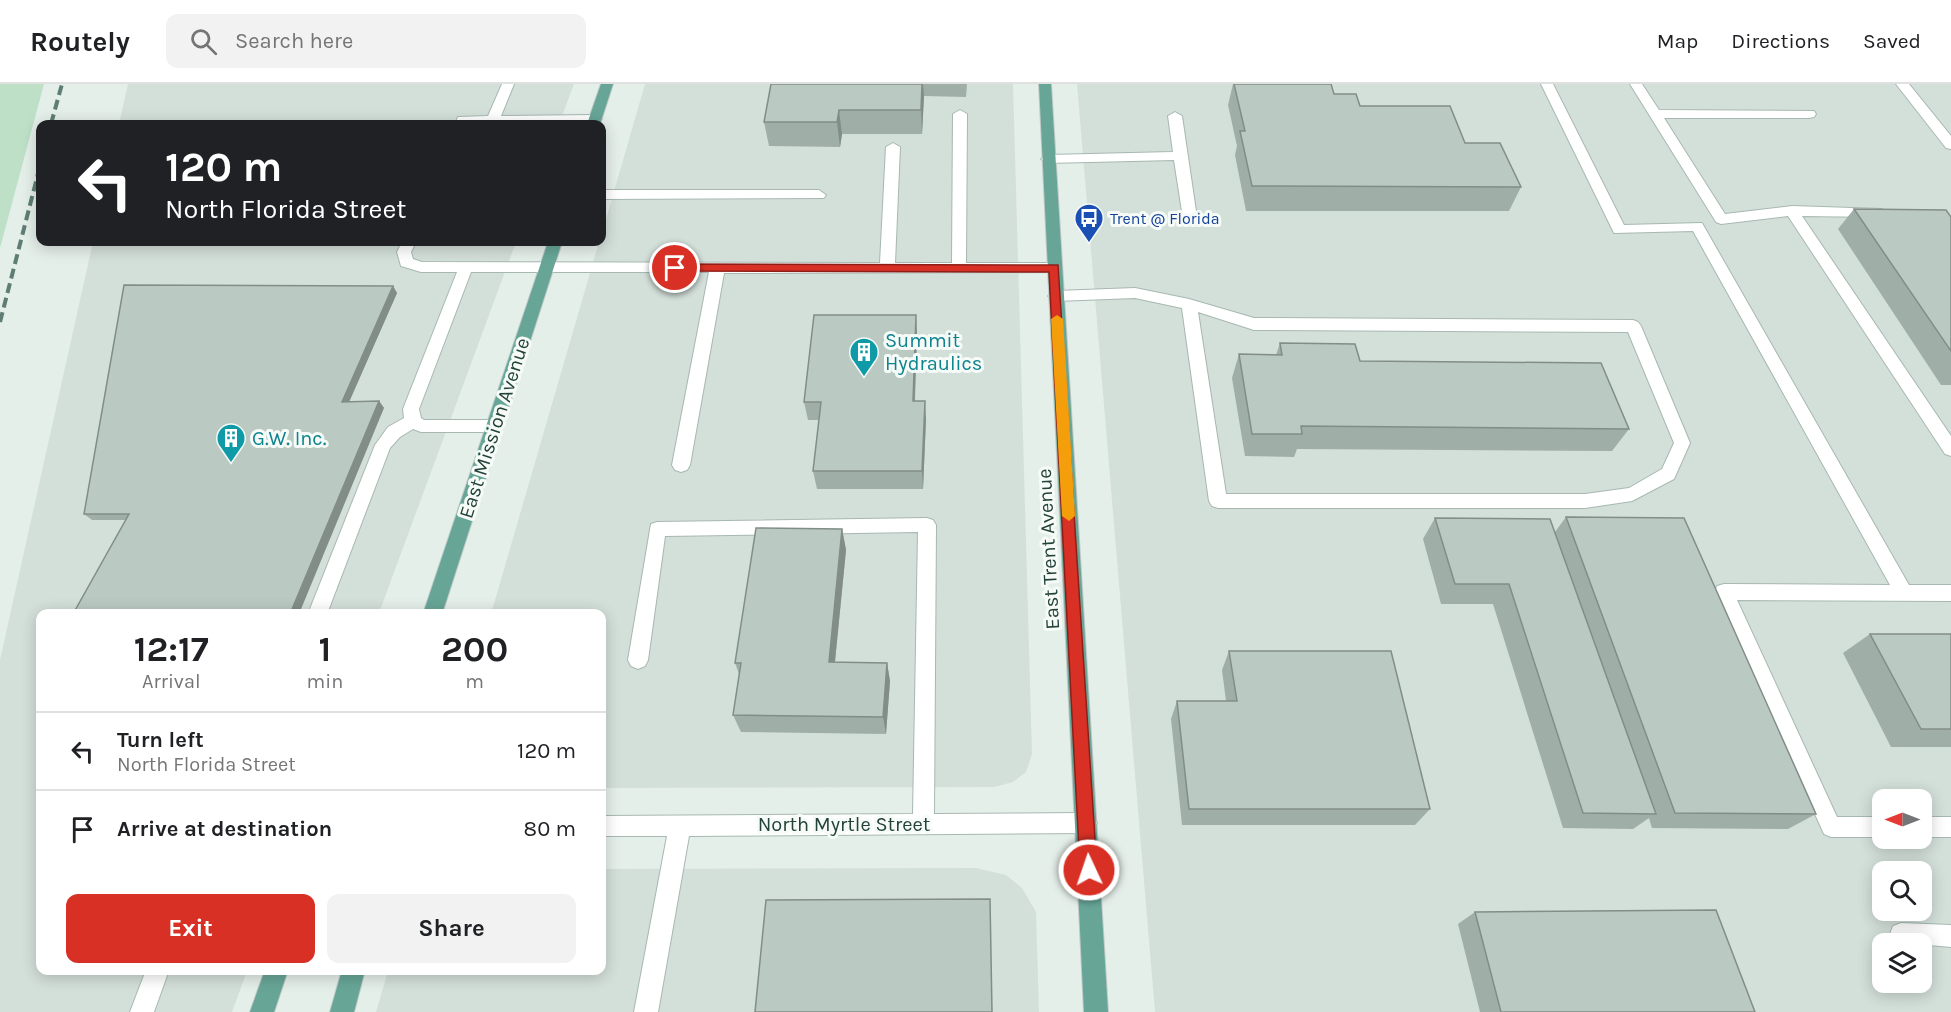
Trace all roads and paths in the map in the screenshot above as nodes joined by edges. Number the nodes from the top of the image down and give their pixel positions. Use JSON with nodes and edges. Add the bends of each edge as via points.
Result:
{"nodes":[{"id":1,"x":508,"y":84,"type":"edge"},
{"id":2,"x":607,"y":84,"type":"edge"},
{"id":3,"x":1045,"y":84,"type":"edge"},
{"id":4,"x":1547,"y":84,"type":"edge"},
{"id":5,"x":1635,"y":84,"type":"edge"},
{"id":6,"x":1902,"y":84,"type":"edge"},
{"id":7,"x":960,"y":114,"type":"dead end"},
{"id":8,"x":1654,"y":114,"type":"junction"},
{"id":9,"x":1809,"y":114,"type":"dead end"},
{"id":10,"x":1175,"y":116,"type":"dead end"},
{"id":11,"x":463,"y":120,"type":"edge"},
{"id":12,"x":493,"y":120,"type":"joint"},
{"id":13,"x":595,"y":120,"type":"edge"},
{"id":14,"x":1951,"y":145,"type":"edge"},
{"id":15,"x":893,"y":147,"type":"dead end"},
{"id":16,"x":1180,"y":156,"type":"junction"},
{"id":17,"x":1048,"y":159,"type":"junction"},
{"id":18,"x":606,"y":195,"type":"edge"},
{"id":19,"x":819,"y":195,"type":"dead end"},
{"id":20,"x":1792,"y":211,"type":"junction"},
{"id":21,"x":1892,"y":212,"type":"edge"},
{"id":22,"x":1190,"y":218,"type":"dead end"},
{"id":23,"x":1721,"y":219,"type":"junction"},
{"id":24,"x":1697,"y":226,"type":"junction"},
{"id":25,"x":407,"y":246,"type":"edge"},
{"id":26,"x":554,"y":246,"type":"edge"},
{"id":27,"x":466,"y":267,"type":"junction"},
{"id":28,"x":546,"y":267,"type":"junction"},
{"id":29,"x":717,"y":268,"type":"junction"},
{"id":30,"x":887,"y":268,"type":"junction"},
{"id":31,"x":959,"y":268,"type":"junction"},
{"id":32,"x":1054,"y":268,"type":"junction"},
{"id":33,"x":1056,"y":296,"type":"junction"},
{"id":34,"x":1189,"y":304,"type":"junction"},
{"id":35,"x":413,"y":421,"type":"junction"},
{"id":36,"x":494,"y":426,"type":"junction"},
{"id":37,"x":1951,"y":449,"type":"edge"},
{"id":38,"x":681,"y":465,"type":"dead end"},
{"id":39,"x":1904,"y":593,"type":"junction"},
{"id":40,"x":1951,"y":593,"type":"edge"},
{"id":41,"x":319,"y":609,"type":"edge"},
{"id":42,"x":434,"y":609,"type":"edge"},
{"id":43,"x":638,"y":660,"type":"dead end"},
{"id":44,"x":1086,"y":823,"type":"junction"},
{"id":45,"x":923,"y":824,"type":"junction"},
{"id":46,"x":680,"y":825,"type":"junction"},
{"id":47,"x":606,"y":826,"type":"edge"},
{"id":48,"x":1872,"y":827,"type":"edge"},
{"id":49,"x":1932,"y":827,"type":"edge"},
{"id":50,"x":1951,"y":827,"type":"edge"},
{"id":51,"x":1932,"y":935,"type":"edge"},
{"id":52,"x":1951,"y":936,"type":"edge"},
{"id":53,"x":156,"y":975,"type":"edge"},
{"id":54,"x":275,"y":975,"type":"edge"},
{"id":55,"x":353,"y":975,"type":"edge"},
{"id":56,"x":142,"y":1012,"type":"edge"},
{"id":57,"x":262,"y":1012,"type":"edge"},
{"id":58,"x":342,"y":1012,"type":"edge"},
{"id":59,"x":646,"y":1012,"type":"edge"},
{"id":60,"x":1096,"y":1012,"type":"edge"}],
"edges":[{"from":1,"to":12,"type":"street"},
{"from":2,"to":13,"type":"main road"},
{"from":3,"to":17,"type":"main road","name":"East Trent Avenue"},
{"from":4,"to":24,"type":"street","via":[[1619,230]]},
{"from":5,"to":8,"type":"street"},
{"from":6,"to":14,"type":"street"},
{"from":7,"to":31,"type":"street"},
{"from":8,"to":9,"type":"street"},
{"from":8,"to":23,"type":"street"},
{"from":10,"to":16,"type":"street"},
{"from":11,"to":12,"type":"street"},
{"from":15,"to":30,"type":"street"},
{"from":16,"to":17,"type":"street"},
{"from":16,"to":22,"type":"street"},
{"from":17,"to":32,"type":"main road","name":"East Trent Avenue"},
{"from":18,"to":19,"type":"street"},
{"from":20,"to":21,"type":"street"},
{"from":20,"to":23,"type":"street"},
{"from":20,"to":37,"type":"street"},
{"from":23,"to":24,"type":"street"},
{"from":24,"to":39,"type":"street"},
{"from":25,"to":27,"type":"street","via":[[406,262],[421,267]]},
{"from":26,"to":28,"type":"main road","name":"East Mission Avenue"},
{"from":27,"to":28,"type":"street"},
{"from":27,"to":35,"type":"street","via":[[411,409]]},
{"from":28,"to":29,"type":"street"},
{"from":28,"to":36,"type":"main road","name":"East Mission Avenue"},
{"from":29,"to":30,"type":"street"},
{"from":29,"to":38,"type":"street"},
{"from":30,"to":31,"type":"street"},
{"from":31,"to":32,"type":"street"},
{"from":32,"to":33,"type":"main road","name":"East Trent Avenue"},
{"from":33,"to":34,"type":"street","via":[[1135,294]]},
{"from":33,"to":44,"type":"main road","name":"East Trent Avenue"},
{"from":34,"to":34,"type":"street","via":[[1254,324],[1633,326],[1682,443],[1668,474],[1632,494],[1585,501],[1218,501]]},
{"from":35,"to":36,"type":"street","via":[[421,426]]},
{"from":35,"to":41,"type":"street","via":[[394,432],[383,446]]},
{"from":36,"to":42,"type":"main road","name":"East Mission Avenue"},
{"from":39,"to":40,"type":"street"},
{"from":39,"to":48,"type":"street","via":[[1724,592],[1831,827]]},
{"from":43,"to":45,"type":"street","via":[[657,529],[927,525]]},
{"from":44,"to":45,"type":"street","name":"North Myrtle Street"},
{"from":44,"to":60,"type":"main road","name":"East Trent Avenue"},
{"from":45,"to":46,"type":"street","name":"North Myrtle Street"},
{"from":46,"to":47,"type":"street","name":"North Myrtle Street"},
{"from":46,"to":59,"type":"street"},
{"from":49,"to":50,"type":"street"},
{"from":51,"to":52,"type":"street"},
{"from":53,"to":56,"type":"street"},
{"from":54,"to":57,"type":"main road"},
{"from":55,"to":58,"type":"main road"}]}
